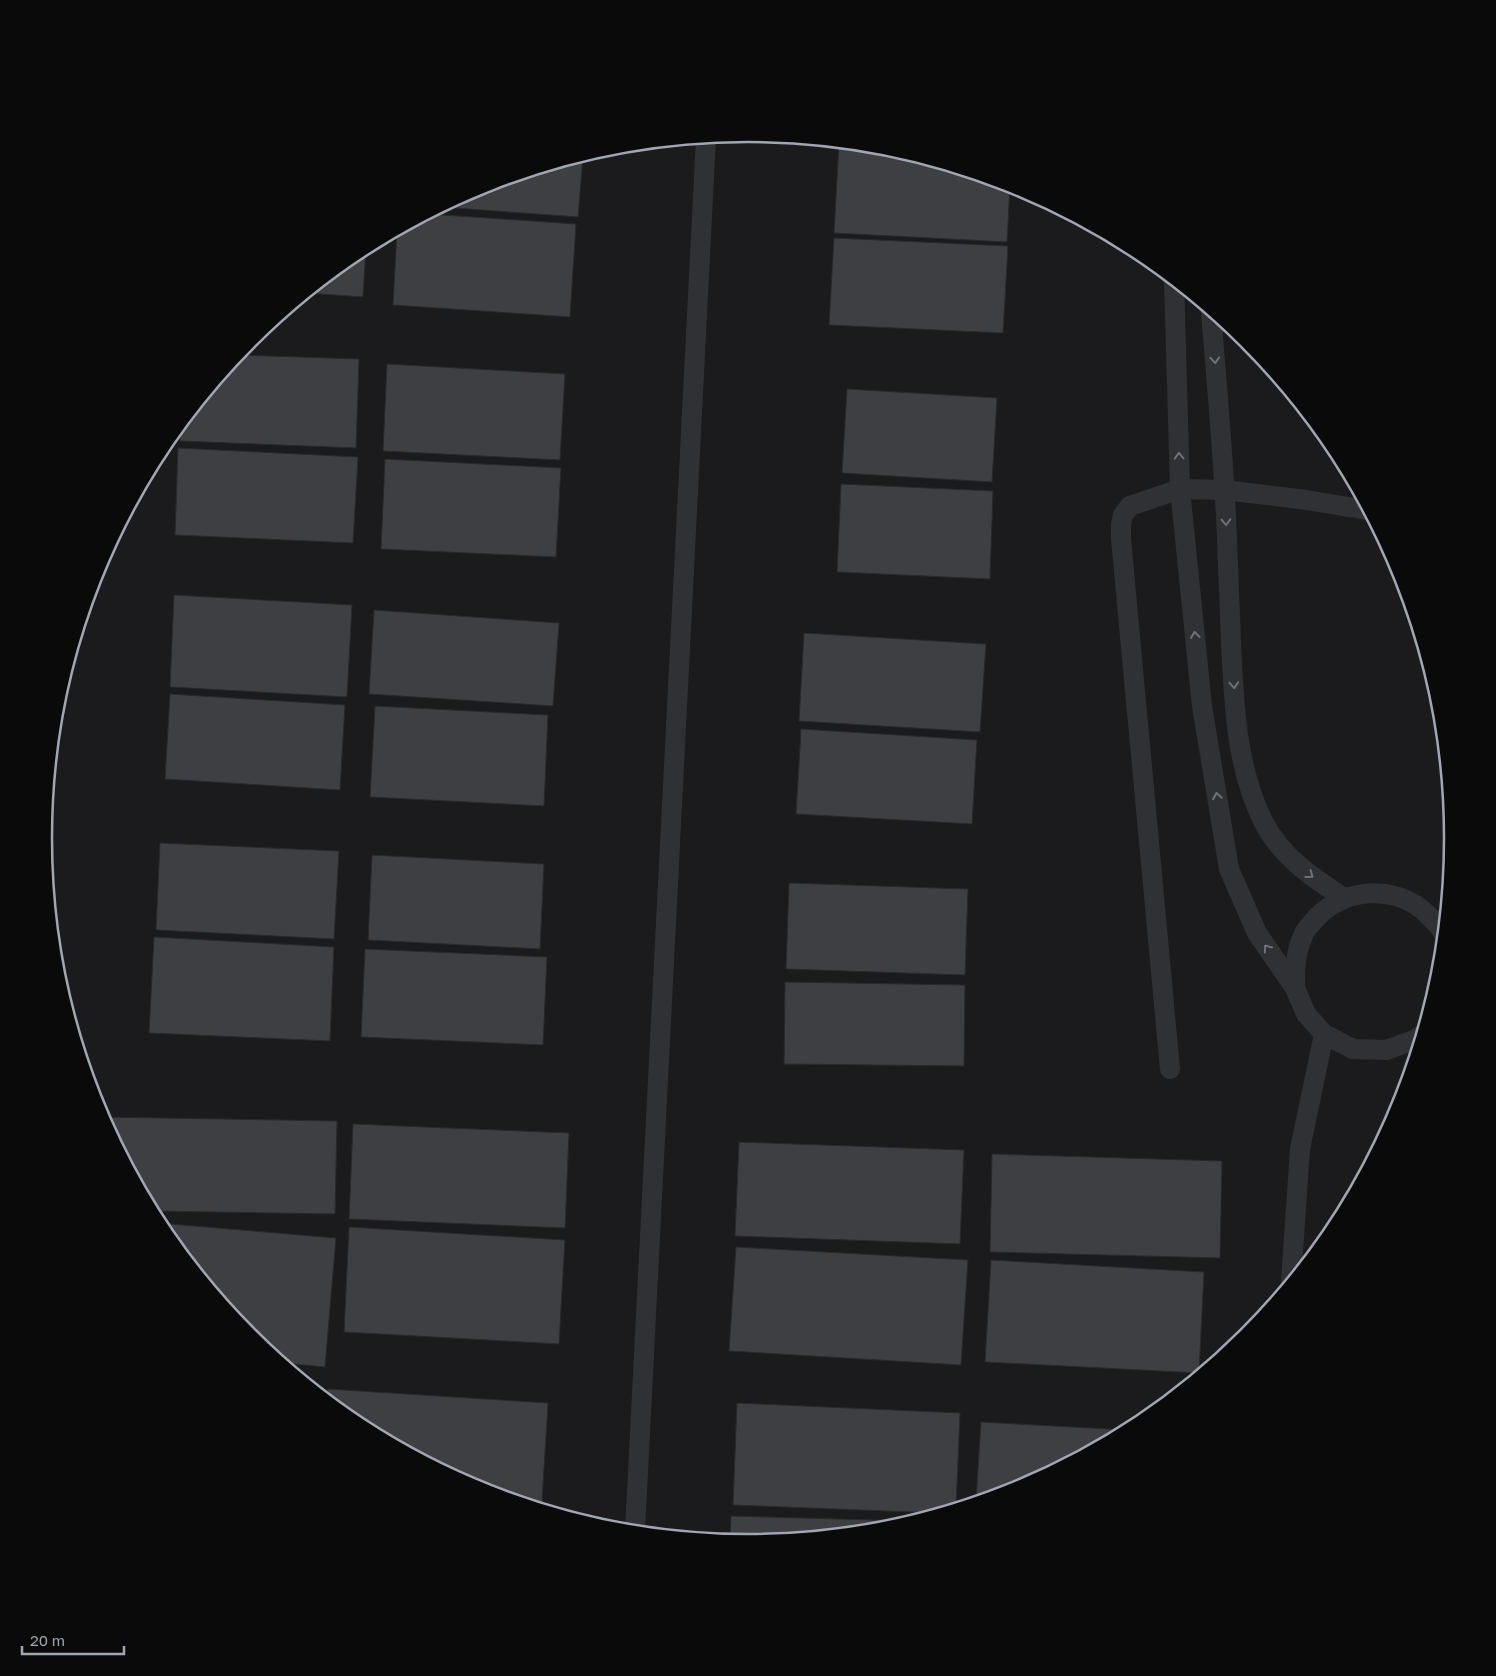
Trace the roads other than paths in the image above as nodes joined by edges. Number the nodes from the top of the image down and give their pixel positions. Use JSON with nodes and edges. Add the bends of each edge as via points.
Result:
{"nodes":[{"id":1,"x":706,"y":144,"type":"edge"},
{"id":2,"x":1174,"y":289,"type":"edge"},
{"id":3,"x":1212,"y":319,"type":"edge"},
{"id":4,"x":1180,"y":489,"type":"junction"},
{"id":5,"x":1225,"y":490,"type":"junction"},
{"id":6,"x":1360,"y":509,"type":"edge"},
{"id":7,"x":1344,"y":898,"type":"junction"},
{"id":8,"x":1438,"y":926,"type":"edge"},
{"id":9,"x":1295,"y":988,"type":"junction"},
{"id":10,"x":1324,"y":1034,"type":"junction"},
{"id":11,"x":1413,"y":1042,"type":"edge"},
{"id":12,"x":1170,"y":1069,"type":"dead end"},
{"id":13,"x":1292,"y":1271,"type":"edge"},
{"id":14,"x":634,"y":1524,"type":"edge"}],
"edges":[{"from":1,"to":14,"type":"lane"},
{"from":4,"to":2,"type":"lane","one_way":true},
{"from":3,"to":5,"type":"lane","one_way":true},
{"from":4,"to":5,"type":"lane"},
{"from":9,"to":4,"type":"lane","one_way":true,"via":[[1257,933],[1229,869],[1202,706]]},
{"from":4,"to":12,"type":"lane","via":[[1130,506],[1121,524]]},
{"from":5,"to":6,"type":"lane"},
{"from":5,"to":7,"type":"lane","one_way":true,"via":[[1233,687],[1249,788],[1264,822],[1280,847],[1306,873]]},
{"from":7,"to":8,"type":"lane","via":[[1370,892],[1398,896],[1422,908]]},
{"from":7,"to":9,"type":"lane","via":[[1320,913],[1303,934],[1295,961]]},
{"from":9,"to":10,"type":"lane","via":[[1306,1014]]},
{"from":10,"to":11,"type":"lane","via":[[1353,1049],[1386,1050]]},
{"from":10,"to":13,"type":"lane","via":[[1300,1149]]}]}
